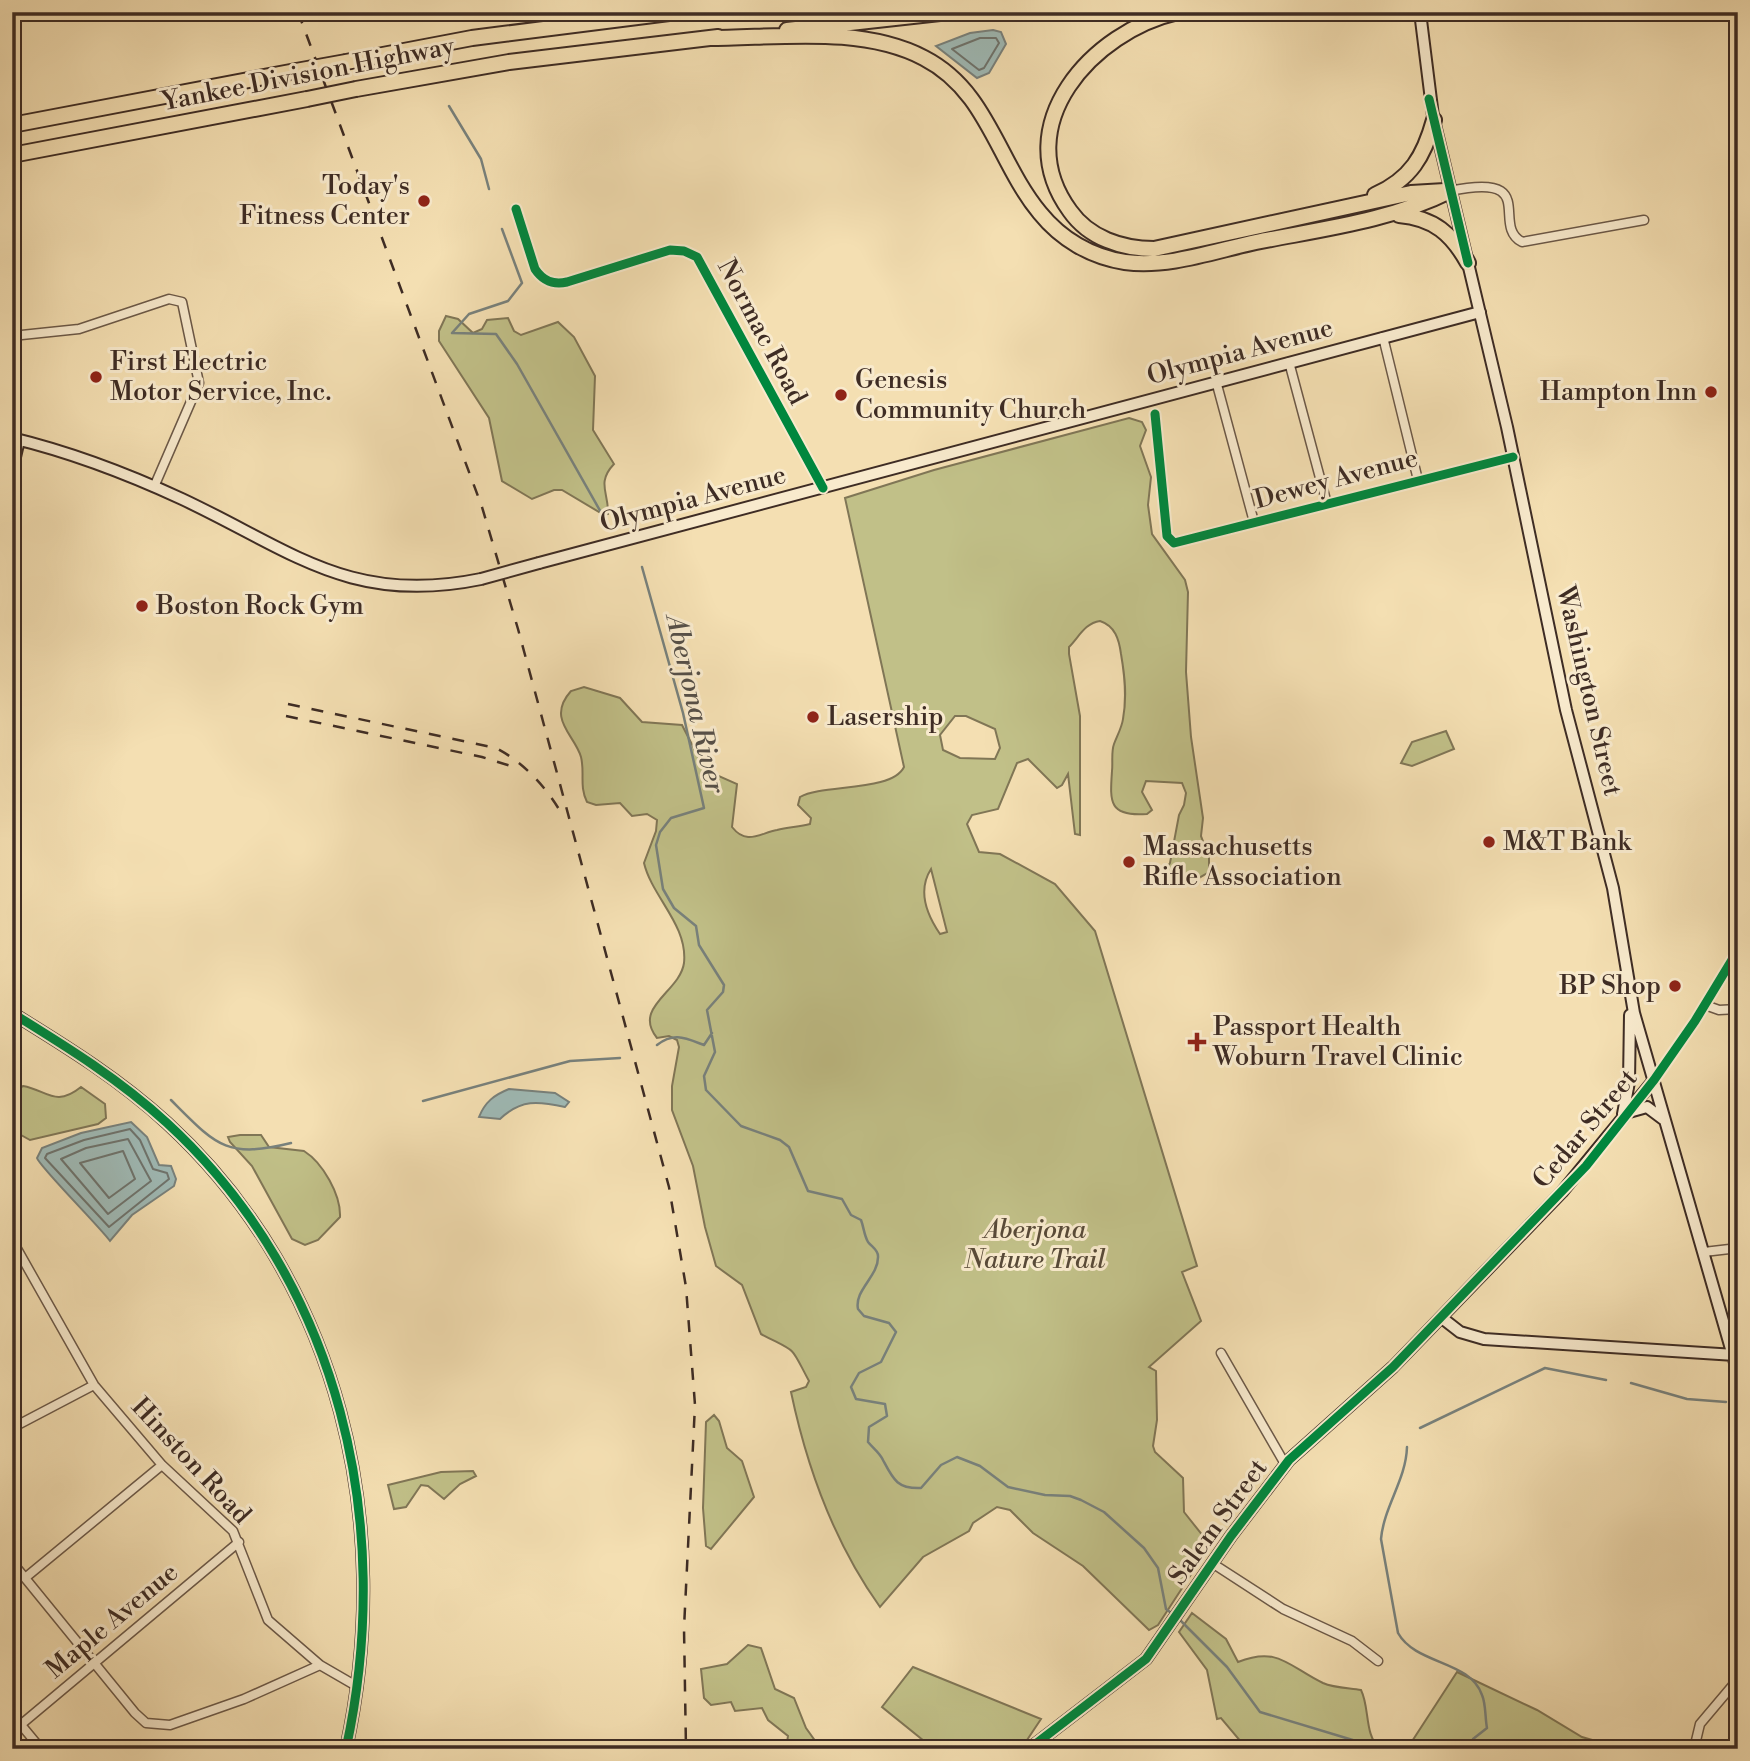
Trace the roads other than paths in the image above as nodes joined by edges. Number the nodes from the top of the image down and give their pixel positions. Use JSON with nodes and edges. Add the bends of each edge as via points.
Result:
{"nodes":[{"id":1,"x":677,"y":12,"type":"edge"},
{"id":2,"x":949,"y":12,"type":"edge"},
{"id":3,"x":1178,"y":12,"type":"edge"},
{"id":4,"x":1420,"y":12,"type":"edge"},
{"id":5,"x":661,"y":13,"type":"edge"},
{"id":6,"x":709,"y":38,"type":"junction"},
{"id":7,"x":1434,"y":120,"type":"junction"},
{"id":8,"x":12,"y":125,"type":"edge"},
{"id":9,"x":12,"y":155,"type":"edge"},
{"id":10,"x":1450,"y":191,"type":"junction"},
{"id":11,"x":1345,"y":208,"type":"junction"},
{"id":12,"x":516,"y":209,"type":"dead end"},
{"id":13,"x":1388,"y":215,"type":"junction"},
{"id":14,"x":1644,"y":220,"type":"dead end"},
{"id":15,"x":1468,"y":263,"type":"junction"},
{"id":16,"x":1480,"y":312,"type":"junction"},
{"id":17,"x":12,"y":336,"type":"edge"},
{"id":18,"x":1383,"y":337,"type":"junction"},
{"id":19,"x":1289,"y":362,"type":"junction"},
{"id":20,"x":1216,"y":381,"type":"junction"},
{"id":21,"x":1155,"y":414,"type":"dead end"},
{"id":22,"x":16,"y":439,"type":"edge"},
{"id":23,"x":1513,"y":457,"type":"junction"},
{"id":24,"x":12,"y":470,"type":"edge"},
{"id":25,"x":1418,"y":480,"type":"junction"},
{"id":26,"x":155,"y":487,"type":"junction"},
{"id":27,"x":823,"y":488,"type":"junction"},
{"id":28,"x":1327,"y":504,"type":"junction"},
{"id":29,"x":1254,"y":523,"type":"junction"},
{"id":30,"x":1738,"y":950,"type":"edge"},
{"id":31,"x":1630,"y":995,"type":"junction"},
{"id":32,"x":1705,"y":1005,"type":"junction"},
{"id":33,"x":1738,"y":1009,"type":"edge"},
{"id":34,"x":12,"y":1013,"type":"edge"},
{"id":35,"x":1654,"y":1080,"type":"junction"},
{"id":36,"x":1627,"y":1114,"type":"junction"},
{"id":37,"x":1664,"y":1120,"type":"junction"},
{"id":38,"x":1619,"y":1124,"type":"junction"},
{"id":39,"x":12,"y":1240,"type":"edge"},
{"id":40,"x":1738,"y":1248,"type":"edge"},
{"id":41,"x":1704,"y":1252,"type":"junction"},
{"id":42,"x":1442,"y":1318,"type":"junction"},
{"id":43,"x":1221,"y":1353,"type":"dead end"},
{"id":44,"x":1734,"y":1355,"type":"edge"},
{"id":45,"x":1738,"y":1374,"type":"edge"},
{"id":46,"x":94,"y":1385,"type":"junction"},
{"id":47,"x":13,"y":1425,"type":"edge"},
{"id":48,"x":1285,"y":1464,"type":"junction"},
{"id":49,"x":162,"y":1465,"type":"junction"},
{"id":50,"x":239,"y":1542,"type":"junction"},
{"id":51,"x":12,"y":1562,"type":"edge"},
{"id":52,"x":1212,"y":1563,"type":"junction"},
{"id":53,"x":25,"y":1578,"type":"junction"},
{"id":54,"x":1378,"y":1661,"type":"dead end"},
{"id":55,"x":94,"y":1664,"type":"junction"},
{"id":56,"x":320,"y":1665,"type":"junction"},
{"id":57,"x":1738,"y":1679,"type":"edge"},
{"id":58,"x":358,"y":1688,"type":"junction"},
{"id":59,"x":12,"y":1714,"type":"edge"},
{"id":60,"x":21,"y":1724,"type":"junction"},
{"id":61,"x":12,"y":1732,"type":"edge"},
{"id":62,"x":41,"y":1749,"type":"edge"},
{"id":63,"x":346,"y":1749,"type":"edge"},
{"id":64,"x":1029,"y":1749,"type":"edge"},
{"id":65,"x":1694,"y":1749,"type":"edge"}],
"edges":[{"from":1,"to":5,"type":"highway","name":"Yankee Division Highway"},
{"from":2,"to":6,"type":"highway","name":"Yankee Division Highway"},
{"from":3,"to":11,"type":"highway","via":[[1114,39],[1087,63],[1064,94],[1051,128],[1049,161],[1057,189],[1073,215],[1111,242],[1154,249]]},
{"from":4,"to":7,"type":"main road","name":"Washington Street"},
{"from":5,"to":8,"type":"highway","name":"Yankee Division Highway","bridge":true,"via":[[472,38]]},
{"from":6,"to":9,"type":"highway","name":"Yankee Division Highway","bridge":true,"via":[[509,62]]},
{"from":6,"to":13,"type":"highway","via":[[857,40],[922,57],[951,75],[969,94],[1038,211],[1052,226],[1080,247],[1112,260],[1166,262]]},
{"from":7,"to":10,"type":"main road","name":"Washington Street"},
{"from":7,"to":11,"type":"highway","via":[[1422,156],[1411,172],[1390,188]]},
{"from":10,"to":11,"type":"highway","via":[[1416,192]]},
{"from":10,"to":13,"type":"highway"},
{"from":10,"to":14,"type":"street","via":[[1481,185],[1498,189],[1506,200],[1515,236],[1522,242]]},
{"from":10,"to":15,"type":"main road","name":"Washington Street"},
{"from":12,"to":27,"type":"street","name":"Normac Road","via":[[534,267],[542,278],[554,283],[670,250],[697,257]]},
{"from":13,"to":15,"type":"highway","via":[[1413,216],[1437,225]]},
{"from":15,"to":16,"type":"main road","name":"Washington Street"},
{"from":16,"to":18,"type":"main road","name":"Olympia Avenue"},
{"from":16,"to":23,"type":"main road","name":"Washington Street"},
{"from":17,"to":26,"type":"street","via":[[79,329],[169,299],[181,301],[199,383]]},
{"from":18,"to":19,"type":"main road","name":"Olympia Avenue"},
{"from":18,"to":25,"type":"street"},
{"from":19,"to":20,"type":"main road","name":"Olympia Avenue"},
{"from":19,"to":28,"type":"street"},
{"from":20,"to":27,"type":"main road","name":"Olympia Avenue"},
{"from":20,"to":29,"type":"street"},
{"from":21,"to":29,"type":"street","name":"Dewey Avenue","via":[[1170,542]]},
{"from":22,"to":24,"type":"main road"},
{"from":22,"to":26,"type":"main road","name":"Olympia Avenue"},
{"from":23,"to":25,"type":"street","name":"Dewey Avenue"},
{"from":23,"to":31,"type":"main road","name":"Washington Street","via":[[1566,710],[1613,888]]},
{"from":25,"to":28,"type":"street","name":"Dewey Avenue"},
{"from":26,"to":27,"type":"main road","name":"Olympia Avenue","bridge":true,"via":[[301,561],[341,576],[410,586],[481,579]]},
{"from":28,"to":29,"type":"street","name":"Dewey Avenue"},
{"from":30,"to":32,"type":"street","name":"Cedar Street"},
{"from":31,"to":35,"type":"main road","name":"Washington Street"},
{"from":31,"to":38,"type":"main road","via":[[1629,1082]]},
{"from":32,"to":33,"type":"street"},
{"from":32,"to":35,"type":"street","name":"Cedar Street"},
{"from":34,"to":58,"type":"main road","via":[[104,1070],[178,1133],[240,1206],[299,1304],[335,1392],[359,1494],[366,1604]]},
{"from":35,"to":36,"type":"main road","name":"Cedar Street"},
{"from":35,"to":37,"type":"main road","name":"Washington Street"},
{"from":36,"to":37,"type":"main road","via":[[1647,1107]]},
{"from":36,"to":38,"type":"main road","name":"Cedar Street"},
{"from":37,"to":41,"type":"main road","name":"Washington Street"},
{"from":38,"to":42,"type":"main road","name":"Cedar Street","via":[[1562,1192]]},
{"from":39,"to":46,"type":"street","name":"Hinston Road"},
{"from":40,"to":41,"type":"street"},
{"from":41,"to":44,"type":"main road","name":"Washington Street"},
{"from":42,"to":44,"type":"main road","via":[[1460,1332],[1484,1339]]},
{"from":42,"to":48,"type":"main road","name":"Salem Street"},
{"from":43,"to":48,"type":"street"},
{"from":44,"to":45,"type":"main road","name":"Washington Street"},
{"from":46,"to":47,"type":"street"},
{"from":46,"to":49,"type":"street","name":"Hinston Road"},
{"from":48,"to":52,"type":"main road","name":"Salem Street"},
{"from":49,"to":50,"type":"street","name":"Hinston Road","via":[[228,1525]]},
{"from":49,"to":53,"type":"street"},
{"from":50,"to":55,"type":"street","name":"Maple Avenue"},
{"from":50,"to":56,"type":"street","name":"Hinston Road","via":[[268,1620]]},
{"from":51,"to":53,"type":"street"},
{"from":52,"to":54,"type":"street","via":[[1283,1609],[1352,1641]]},
{"from":52,"to":64,"type":"main road","name":"Salem Street","via":[[1140,1666]]},
{"from":53,"to":55,"type":"street"},
{"from":55,"to":56,"type":"street","via":[[141,1720],[154,1726],[172,1725],[214,1710]]},
{"from":55,"to":60,"type":"street","name":"Maple Avenue"},
{"from":56,"to":58,"type":"street","name":"Hinston Road"},
{"from":57,"to":65,"type":"street","via":[[1700,1724]]},
{"from":58,"to":63,"type":"main road"},
{"from":59,"to":60,"type":"street"},
{"from":60,"to":61,"type":"street","name":"Maple Avenue"},
{"from":60,"to":62,"type":"street"}]}
